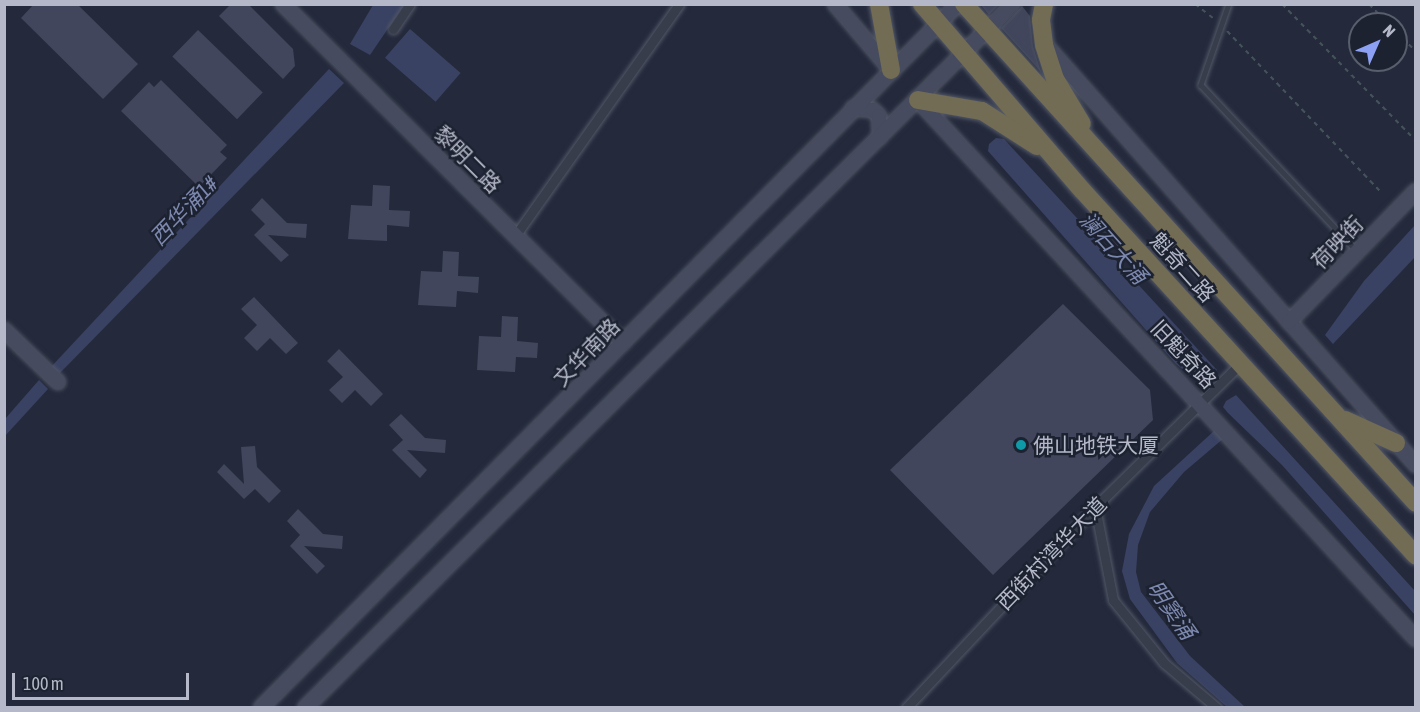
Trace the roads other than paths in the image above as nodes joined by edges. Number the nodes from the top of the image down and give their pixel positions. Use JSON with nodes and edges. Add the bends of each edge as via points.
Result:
{"nodes":[{"id":1,"x":283,"y":4,"type":"edge"},
{"id":2,"x":410,"y":4,"type":"edge"},
{"id":3,"x":679,"y":4,"type":"edge"},
{"id":4,"x":835,"y":4,"type":"edge"},
{"id":5,"x":879,"y":4,"type":"edge"},
{"id":6,"x":922,"y":4,"type":"edge"},
{"id":7,"x":958,"y":4,"type":"edge"},
{"id":8,"x":964,"y":4,"type":"edge"},
{"id":9,"x":1013,"y":4,"type":"edge"},
{"id":10,"x":1044,"y":4,"type":"edge"},
{"id":11,"x":1229,"y":4,"type":"edge"},
{"id":12,"x":939,"y":23,"type":"junction"},
{"id":13,"x":393,"y":29,"type":"dead end"},
{"id":14,"x":987,"y":31,"type":"junction"},
{"id":15,"x":1044,"y":45,"type":"junction"},
{"id":16,"x":964,"y":53,"type":"junction"},
{"id":17,"x":891,"y":70,"type":"junction"},
{"id":18,"x":918,"y":100,"type":"junction"},
{"id":19,"x":854,"y":108,"type":"junction"},
{"id":20,"x":880,"y":137,"type":"junction"},
{"id":21,"x":1054,"y":157,"type":"junction"},
{"id":22,"x":1115,"y":172,"type":"junction"},
{"id":23,"x":1416,"y":191,"type":"edge"},
{"id":24,"x":515,"y":236,"type":"junction"},
{"id":25,"x":1357,"y":251,"type":"junction"},
{"id":26,"x":1289,"y":322,"type":"junction"},
{"id":27,"x":4,"y":330,"type":"edge"},
{"id":28,"x":623,"y":343,"type":"junction"},
{"id":29,"x":1240,"y":364,"type":"junction"},
{"id":30,"x":58,"y":382,"type":"dead end"},
{"id":31,"x":1199,"y":401,"type":"junction"},
{"id":32,"x":1338,"y":417,"type":"junction"},
{"id":33,"x":1396,"y":443,"type":"junction"},
{"id":34,"x":1416,"y":465,"type":"edge"},
{"id":35,"x":1416,"y":503,"type":"edge"},
{"id":36,"x":1095,"y":507,"type":"junction"},
{"id":37,"x":1416,"y":556,"type":"edge"},
{"id":38,"x":1416,"y":639,"type":"edge"},
{"id":39,"x":261,"y":708,"type":"edge"},
{"id":40,"x":305,"y":708,"type":"edge"},
{"id":41,"x":906,"y":708,"type":"edge"},
{"id":42,"x":1217,"y":708,"type":"edge"}],
"edges":[{"from":1,"to":24,"type":"main road","name":"黎明二路"},
{"from":2,"to":13,"type":"street"},
{"from":3,"to":24,"type":"street"},
{"from":4,"to":17,"type":"main road"},
{"from":5,"to":17,"type":"highway"},
{"from":6,"to":12,"type":"highway","name":"魁奇二路"},
{"from":7,"to":12,"type":"main road","name":"文华南路"},
{"from":8,"to":14,"type":"highway","name":"魁奇二路"},
{"from":9,"to":14,"type":"main road"},
{"from":10,"to":15,"type":"highway"},
{"from":11,"to":25,"type":"lane","via":[[1219,23],[1200,85]]},
{"from":12,"to":16,"type":"highway","name":"魁奇二路"},
{"from":12,"to":17,"type":"main road","name":"文华南路"},
{"from":14,"to":16,"type":"main road"},
{"from":14,"to":22,"type":"highway","name":"魁奇二路"},
{"from":15,"to":22,"type":"highway","via":[[1055,79]]},
{"from":15,"to":26,"type":"main road"},
{"from":16,"to":18,"type":"main road"},
{"from":16,"to":21,"type":"highway","name":"魁奇二路"},
{"from":17,"to":19,"type":"main road","name":"文华南路"},
{"from":18,"to":20,"type":"main road"},
{"from":18,"to":21,"type":"highway","via":[[982,111]]},
{"from":18,"to":31,"type":"main road","name":"旧魁奇路"},
{"from":19,"to":20,"type":"main road","via":[[873,110],[879,116]]},
{"from":19,"to":28,"type":"main road","name":"文华南路"},
{"from":20,"to":40,"type":"main road"},
{"from":21,"to":29,"type":"highway","name":"魁奇二路"},
{"from":22,"to":32,"type":"highway","name":"魁奇二路"},
{"from":23,"to":25,"type":"main road","name":"荷映街"},
{"from":24,"to":28,"type":"main road","name":"黎明二路"},
{"from":25,"to":26,"type":"main road","name":"荷映街"},
{"from":26,"to":33,"type":"main road"},
{"from":27,"to":30,"type":"main road"},
{"from":28,"to":39,"type":"main road","name":"文华南路"},
{"from":29,"to":31,"type":"street","name":"西街村湾华大道"},
{"from":29,"to":37,"type":"highway","name":"魁奇二路"},
{"from":31,"to":36,"type":"street","name":"西街村湾华大道"},
{"from":31,"to":38,"type":"main road","name":"旧魁奇路"},
{"from":32,"to":33,"type":"highway"},
{"from":32,"to":35,"type":"highway","name":"魁奇二路"},
{"from":33,"to":34,"type":"main road"},
{"from":36,"to":41,"type":"street","name":"西街村湾华大道"},
{"from":36,"to":42,"type":"street","via":[[1113,600],[1164,663]]}]}
